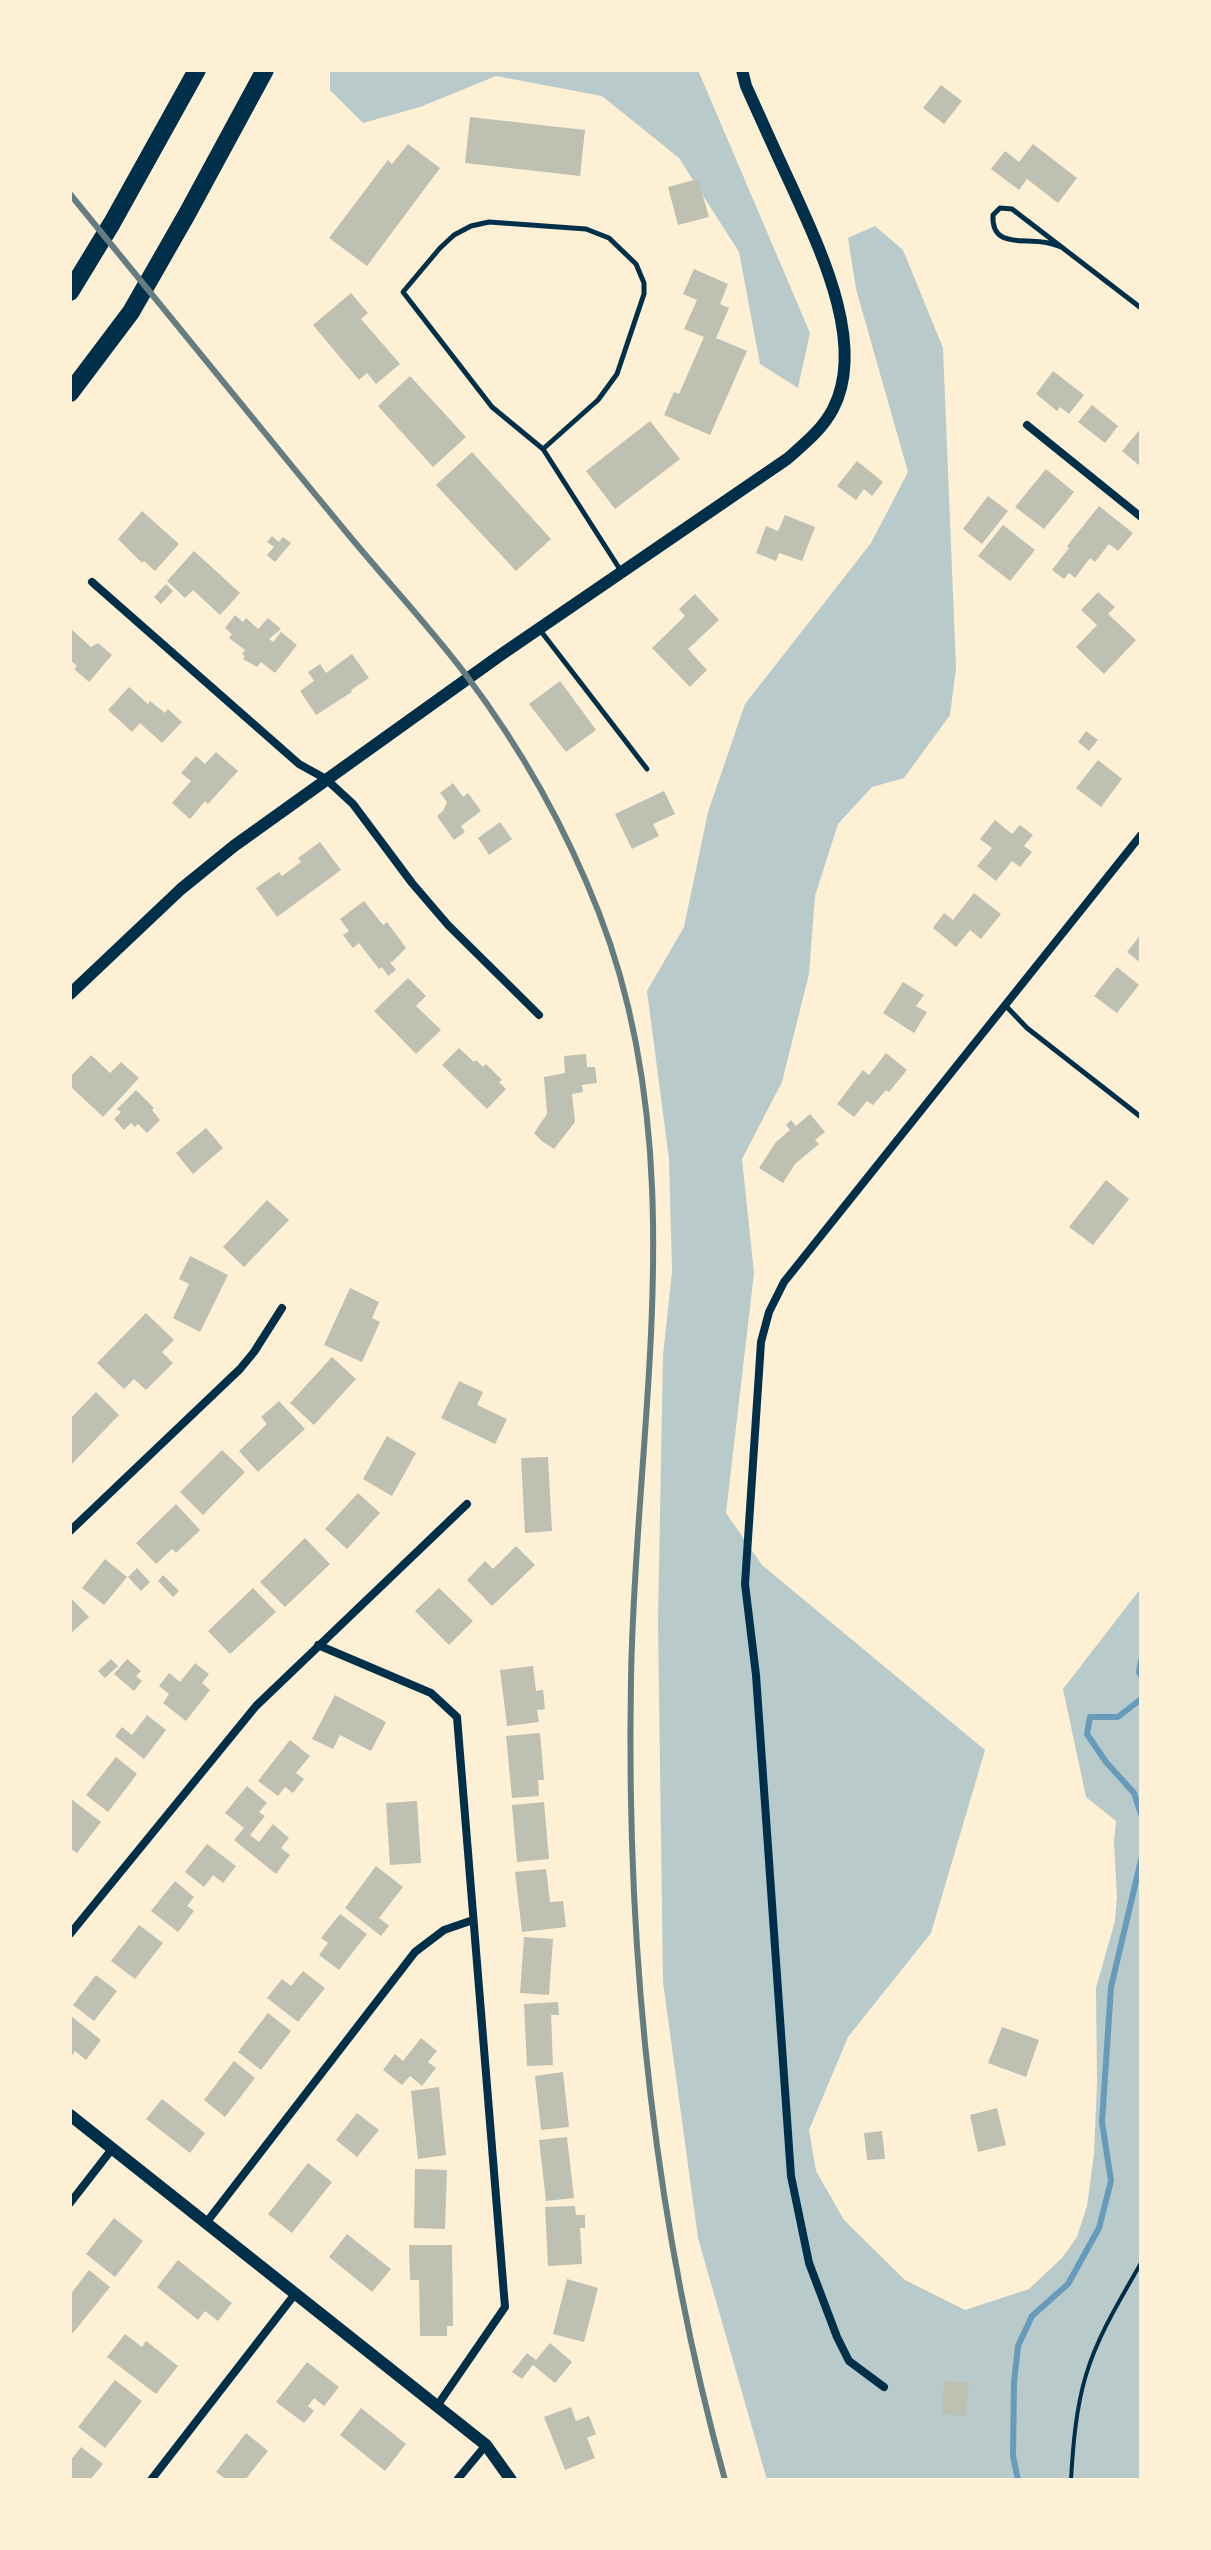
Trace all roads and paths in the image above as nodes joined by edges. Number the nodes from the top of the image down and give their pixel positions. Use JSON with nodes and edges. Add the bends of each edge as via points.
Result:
{"nodes":[{"id":1,"x":197,"y":70,"type":"edge"},
{"id":2,"x":265,"y":70,"type":"edge"},
{"id":3,"x":742,"y":70,"type":"edge"},
{"id":4,"x":1061,"y":247,"type":"junction"},
{"id":5,"x":70,"y":292,"type":"edge"},
{"id":6,"x":1141,"y":308,"type":"edge"},
{"id":7,"x":70,"y":393,"type":"edge"},
{"id":8,"x":1027,"y":425,"type":"dead end"},
{"id":9,"x":543,"y":449,"type":"junction"},
{"id":10,"x":1141,"y":517,"type":"edge"},
{"id":11,"x":622,"y":571,"type":"junction"},
{"id":12,"x":92,"y":582,"type":"dead end"},
{"id":13,"x":539,"y":628,"type":"junction"},
{"id":14,"x":647,"y":769,"type":"dead end"},
{"id":15,"x":326,"y":779,"type":"junction"},
{"id":16,"x":1141,"y":835,"type":"edge"},
{"id":17,"x":70,"y":994,"type":"edge"},
{"id":18,"x":1005,"y":1005,"type":"junction"},
{"id":19,"x":539,"y":1015,"type":"dead end"},
{"id":20,"x":1141,"y":1117,"type":"edge"},
{"id":21,"x":282,"y":1308,"type":"dead end"},
{"id":22,"x":467,"y":1504,"type":"dead end"},
{"id":23,"x":70,"y":1531,"type":"edge"},
{"id":24,"x":318,"y":1645,"type":"junction"},
{"id":25,"x":473,"y":1920,"type":"junction"},
{"id":26,"x":70,"y":1934,"type":"edge"},
{"id":27,"x":70,"y":2115,"type":"edge"},
{"id":28,"x":112,"y":2149,"type":"junction"},
{"id":29,"x":70,"y":2203,"type":"edge"},
{"id":30,"x":206,"y":2223,"type":"junction"},
{"id":31,"x":1141,"y":2263,"type":"edge"},
{"id":32,"x":295,"y":2294,"type":"junction"},
{"id":33,"x":884,"y":2387,"type":"dead end"},
{"id":34,"x":437,"y":2406,"type":"junction"},
{"id":35,"x":486,"y":2445,"type":"junction"},
{"id":36,"x":151,"y":2480,"type":"edge"},
{"id":37,"x":457,"y":2480,"type":"edge"},
{"id":38,"x":511,"y":2480,"type":"edge"},
{"id":39,"x":1071,"y":2480,"type":"edge"}],
"edges":[{"from":1,"to":5,"type":"highway"},
{"from":2,"to":7,"type":"highway","via":[[131,312]]},
{"from":3,"to":11,"type":"street","via":[[826,262],[838,304],[842,378],[834,408],[787,459]]},
{"from":4,"to":4,"type":"lane","via":[[1001,237],[992,224],[993,215],[1000,208],[1012,209]]},
{"from":4,"to":6,"type":"lane"},
{"from":8,"to":10,"type":"street"},
{"from":9,"to":9,"type":"lane","via":[[492,407],[403,292],[440,248],[471,226],[489,222],[586,229],[609,238],[641,273],[644,294],[617,374],[598,400]]},
{"from":9,"to":11,"type":"lane"},
{"from":11,"to":13,"type":"street"},
{"from":12,"to":15,"type":"street","via":[[299,764]]},
{"from":13,"to":14,"type":"lane"},
{"from":13,"to":15,"type":"street"},
{"from":15,"to":17,"type":"street","via":[[181,889]]},
{"from":15,"to":19,"type":"street","via":[[353,804],[448,925]]},
{"from":16,"to":18,"type":"street"},
{"from":18,"to":20,"type":"lane"},
{"from":18,"to":33,"type":"street","via":[[784,1282],[761,1342],[745,1584],[791,2176],[809,2263],[837,2337],[849,2361]]},
{"from":21,"to":23,"type":"street","via":[[240,1369]]},
{"from":22,"to":24,"type":"street"},
{"from":24,"to":25,"type":"street","via":[[431,1693],[457,1717]]},
{"from":24,"to":26,"type":"street","via":[[256,1706]]},
{"from":25,"to":30,"type":"street","via":[[444,1930],[415,1952]]},
{"from":25,"to":34,"type":"street","via":[[505,2307]]},
{"from":27,"to":28,"type":"street"},
{"from":28,"to":29,"type":"street"},
{"from":28,"to":30,"type":"street"},
{"from":30,"to":32,"type":"street"},
{"from":31,"to":39,"type":"path","via":[[1109,2319],[1086,2375]]},
{"from":32,"to":34,"type":"street"},
{"from":32,"to":36,"type":"street"},
{"from":34,"to":35,"type":"street"},
{"from":35,"to":37,"type":"street"},
{"from":35,"to":38,"type":"street"}]}
